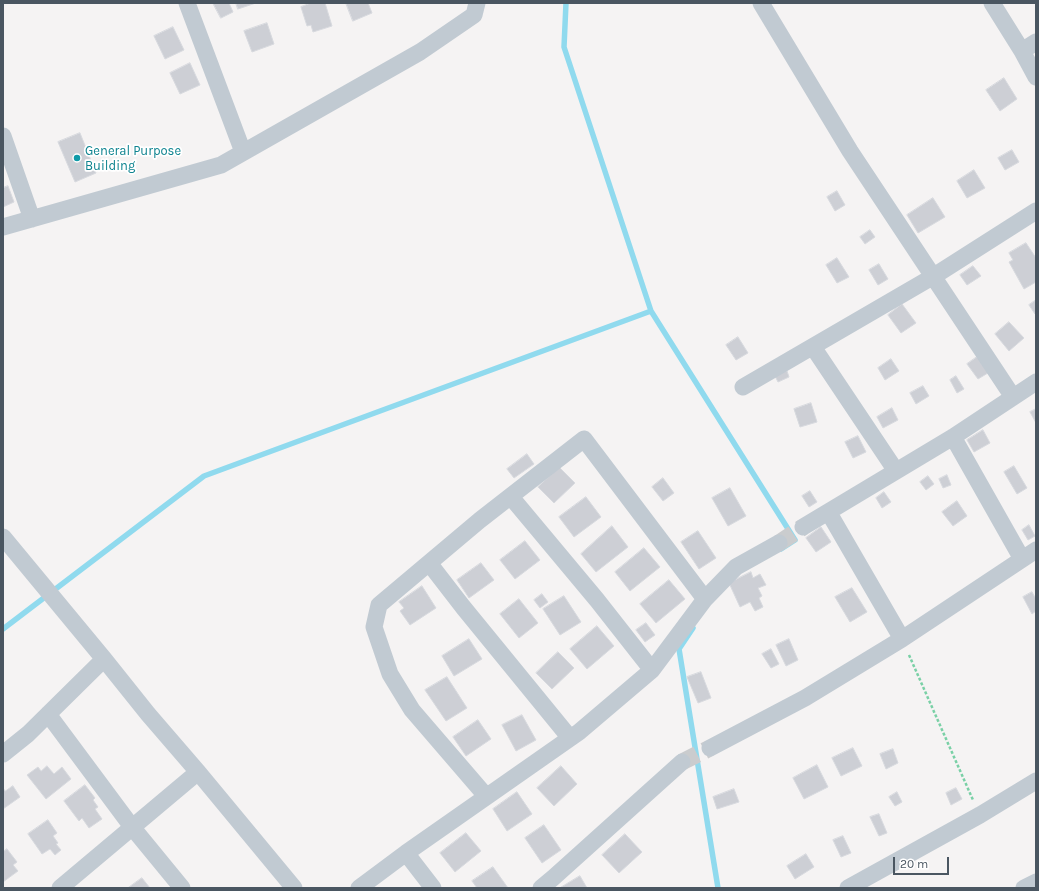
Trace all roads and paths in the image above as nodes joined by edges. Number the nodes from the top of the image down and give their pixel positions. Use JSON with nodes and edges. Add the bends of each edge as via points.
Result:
{"nodes":[{"id":1,"x":187,"y":3,"type":"edge"},
{"id":2,"x":477,"y":3,"type":"edge"},
{"id":3,"x":761,"y":3,"type":"edge"},
{"id":4,"x":992,"y":3,"type":"edge"},
{"id":5,"x":1036,"y":42,"type":"edge"},
{"id":6,"x":1022,"y":51,"type":"junction"},
{"id":7,"x":1036,"y":77,"type":"edge"},
{"id":8,"x":3,"y":136,"type":"edge"},
{"id":9,"x":243,"y":152,"type":"junction"},
{"id":10,"x":1036,"y":211,"type":"edge"},
{"id":11,"x":32,"y":219,"type":"junction"},
{"id":12,"x":3,"y":227,"type":"edge"},
{"id":13,"x":934,"y":276,"type":"junction"},
{"id":14,"x":813,"y":347,"type":"junction"},
{"id":15,"x":1036,"y":382,"type":"edge"},
{"id":16,"x":743,"y":387,"type":"dead end"},
{"id":17,"x":1013,"y":397,"type":"junction"},
{"id":18,"x":953,"y":437,"type":"junction"},
{"id":19,"x":896,"y":472,"type":"junction"},
{"id":20,"x":510,"y":497,"type":"junction"},
{"id":21,"x":829,"y":513,"type":"junction"},
{"id":22,"x":803,"y":527,"type":"tunnel mouth"},
{"id":23,"x":3,"y":537,"type":"edge"},
{"id":24,"x":779,"y":543,"type":"tunnel mouth"},
{"id":25,"x":1036,"y":550,"type":"edge"},
{"id":26,"x":1022,"y":559,"type":"junction"},
{"id":27,"x":429,"y":563,"type":"junction"},
{"id":28,"x":705,"y":599,"type":"junction"},
{"id":29,"x":902,"y":639,"type":"junction"},
{"id":30,"x":104,"y":659,"type":"junction"},
{"id":31,"x":652,"y":670,"type":"junction"},
{"id":32,"x":48,"y":714,"type":"junction"},
{"id":33,"x":570,"y":738,"type":"junction"},
{"id":34,"x":710,"y":748,"type":"tunnel mouth"},
{"id":35,"x":3,"y":754,"type":"edge"},
{"id":36,"x":682,"y":762,"type":"tunnel mouth"},
{"id":37,"x":198,"y":772,"type":"junction"},
{"id":38,"x":1036,"y":781,"type":"edge"},
{"id":39,"x":486,"y":796,"type":"junction"},
{"id":40,"x":980,"y":815,"type":"junction"},
{"id":41,"x":132,"y":827,"type":"junction"},
{"id":42,"x":406,"y":853,"type":"junction"},
{"id":43,"x":1036,"y":882,"type":"edge"},
{"id":44,"x":289,"y":886,"type":"edge"},
{"id":45,"x":60,"y":888,"type":"edge"},
{"id":46,"x":182,"y":888,"type":"edge"},
{"id":47,"x":359,"y":888,"type":"edge"},
{"id":48,"x":433,"y":888,"type":"edge"},
{"id":49,"x":541,"y":888,"type":"edge"},
{"id":50,"x":848,"y":888,"type":"edge"},
{"id":51,"x":1024,"y":888,"type":"edge"}],
"edges":[{"from":1,"to":9,"type":"street"},
{"from":2,"to":9,"type":"street","via":[[474,15],[420,52]]},
{"from":3,"to":13,"type":"street","via":[[850,151]]},
{"from":4,"to":6,"type":"street"},
{"from":5,"to":6,"type":"street"},
{"from":6,"to":7,"type":"street"},
{"from":8,"to":11,"type":"street"},
{"from":9,"to":11,"type":"street","via":[[221,165]]},
{"from":10,"to":13,"type":"street"},
{"from":11,"to":12,"type":"street"},
{"from":13,"to":14,"type":"street"},
{"from":13,"to":17,"type":"street"},
{"from":14,"to":16,"type":"street"},
{"from":14,"to":19,"type":"street"},
{"from":15,"to":17,"type":"street"},
{"from":17,"to":18,"type":"street"},
{"from":18,"to":19,"type":"street"},
{"from":18,"to":26,"type":"street"},
{"from":19,"to":21,"type":"street"},
{"from":20,"to":27,"type":"street"},
{"from":20,"to":28,"type":"street","via":[[584,439]]},
{"from":20,"to":31,"type":"street"},
{"from":21,"to":22,"type":"street"},
{"from":21,"to":29,"type":"street"},
{"from":23,"to":30,"type":"street"},
{"from":24,"to":28,"type":"street","via":[[736,567]]},
{"from":25,"to":26,"type":"street"},
{"from":26,"to":29,"type":"street"},
{"from":27,"to":33,"type":"street"},
{"from":27,"to":39,"type":"street","via":[[379,605],[374,627],[390,674],[412,710]]},
{"from":28,"to":31,"type":"street"},
{"from":29,"to":34,"type":"street","via":[[805,698]]},
{"from":29,"to":40,"type":"path"},
{"from":30,"to":32,"type":"street"},
{"from":30,"to":37,"type":"street"},
{"from":31,"to":33,"type":"street"},
{"from":32,"to":35,"type":"street"},
{"from":32,"to":41,"type":"street"},
{"from":33,"to":39,"type":"street"},
{"from":36,"to":49,"type":"street"},
{"from":37,"to":41,"type":"street"},
{"from":37,"to":44,"type":"street"},
{"from":38,"to":40,"type":"street"},
{"from":39,"to":42,"type":"street"},
{"from":40,"to":50,"type":"street"},
{"from":41,"to":45,"type":"street"},
{"from":41,"to":46,"type":"street"},
{"from":42,"to":47,"type":"street"},
{"from":42,"to":48,"type":"street"},
{"from":43,"to":51,"type":"street"}]}
